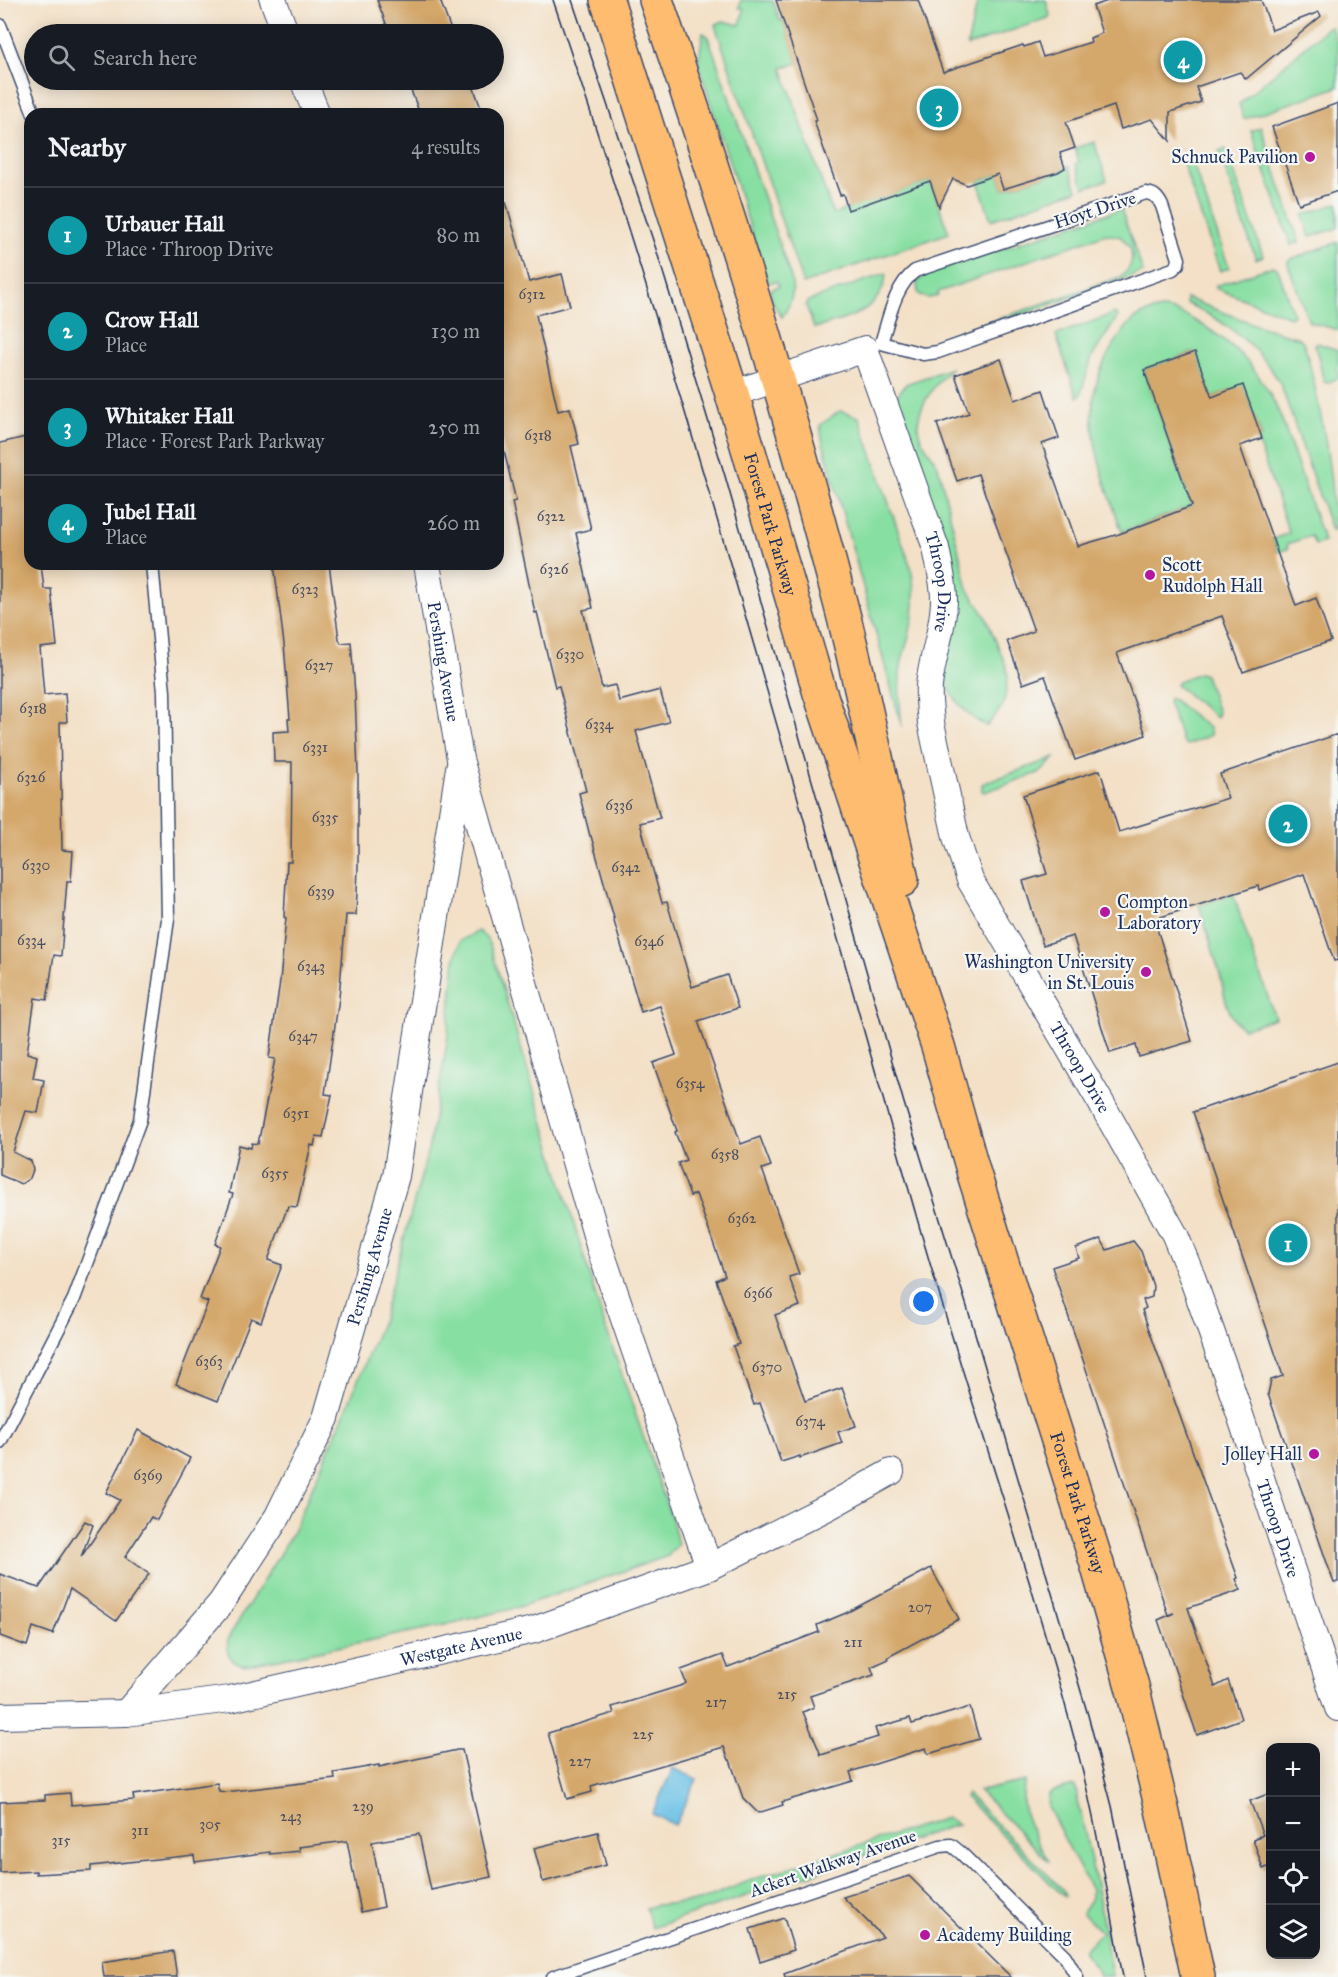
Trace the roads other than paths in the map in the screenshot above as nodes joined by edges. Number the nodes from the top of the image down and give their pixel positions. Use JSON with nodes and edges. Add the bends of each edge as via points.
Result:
{"nodes":[{"id":1,"x":273,"y":0,"type":"edge"},
{"id":2,"x":608,"y":0,"type":"edge"},
{"id":3,"x":656,"y":0,"type":"edge"},
{"id":4,"x":282,"y":24,"type":"edge"},
{"id":5,"x":0,"y":26,"type":"edge"},
{"id":6,"x":24,"y":88,"type":"edge"},
{"id":7,"x":25,"y":90,"type":"edge"},
{"id":8,"x":307,"y":90,"type":"edge"},
{"id":9,"x":32,"y":108,"type":"edge"},
{"id":10,"x":314,"y":108,"type":"edge"},
{"id":11,"x":873,"y":346,"type":"junction"},
{"id":12,"x":777,"y":379,"type":"junction"},
{"id":13,"x":732,"y":394,"type":"junction"},
{"id":14,"x":153,"y":570,"type":"edge"},
{"id":15,"x":428,"y":570,"type":"edge"},
{"id":16,"x":460,"y":759,"type":"junction"},
{"id":17,"x":938,"y":1046,"type":"junction"},
{"id":18,"x":0,"y":1442,"type":"edge"},
{"id":19,"x":891,"y":1472,"type":"dead end"},
{"id":20,"x":709,"y":1568,"type":"junction"},
{"id":21,"x":1338,"y":1708,"type":"edge"},
{"id":22,"x":126,"y":1713,"type":"junction"},
{"id":23,"x":0,"y":1716,"type":"edge"},
{"id":24,"x":1197,"y":1973,"type":"edge"},
{"id":25,"x":553,"y":1977,"type":"edge"},
{"id":26,"x":1077,"y":1977,"type":"edge"}],
"edges":[{"from":1,"to":4,"type":"street"},
{"from":2,"to":13,"type":"main road","name":"Forest Park Parkway"},
{"from":3,"to":12,"type":"main road","name":"Forest Park Parkway"},
{"from":5,"to":6,"type":"lane"},
{"from":7,"to":9,"type":"lane"},
{"from":8,"to":10,"type":"street"},
{"from":11,"to":11,"type":"lane","name":"Hoyt Drive","via":[[923,354],[938,352],[1173,269],[1179,259],[1159,199],[1153,194],[1139,194],[915,271],[900,286]]},
{"from":11,"to":12,"type":"street"},
{"from":11,"to":21,"type":"street","name":"Throop Drive","via":[[942,576],[942,622],[929,704],[962,857],[975,887],[1175,1235],[1228,1379]]},
{"from":12,"to":13,"type":"street"},
{"from":12,"to":17,"type":"main road","name":"Forest Park Parkway","via":[[841,604]]},
{"from":13,"to":17,"type":"main road","name":"Forest Park Parkway","via":[[820,693]]},
{"from":14,"to":18,"type":"lane","via":[[164,692],[168,919],[140,1120],[74,1299]]},
{"from":15,"to":16,"type":"street","name":"Pershing Avenue"},
{"from":16,"to":20,"type":"street","name":"Pershing Avenue","via":[[600,1249]]},
{"from":16,"to":22,"type":"street","name":"Pershing Avenue","via":[[396,1176],[326,1418],[278,1516],[221,1603]]},
{"from":17,"to":24,"type":"main road","name":"Forest Park Parkway","via":[[1132,1686]]},
{"from":19,"to":20,"type":"street","name":"Westgate Avenue"},
{"from":20,"to":22,"type":"street","name":"Westgate Avenue","via":[[534,1630],[230,1699]]},
{"from":22,"to":23,"type":"street","name":"Westgate Avenue"},
{"from":25,"to":26,"type":"lane","name":"Ackert Walkway Avenue","via":[[951,1845],[1065,1956]]}]}
